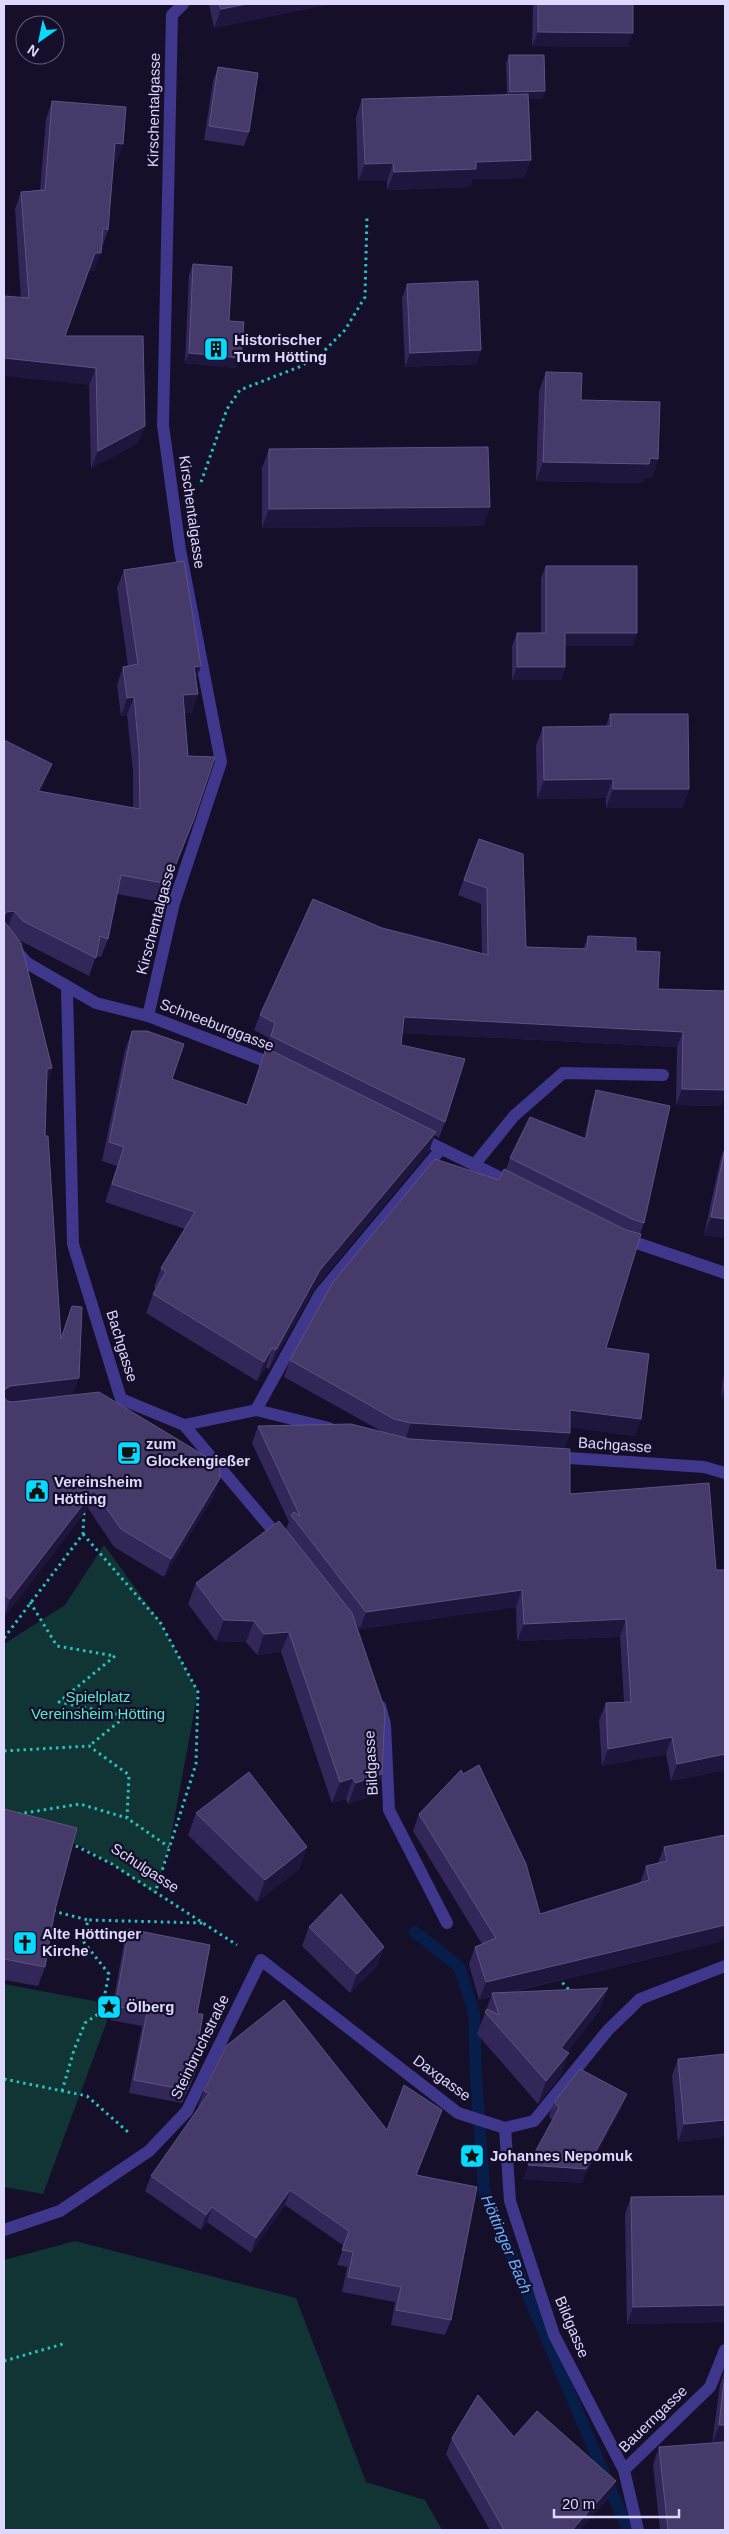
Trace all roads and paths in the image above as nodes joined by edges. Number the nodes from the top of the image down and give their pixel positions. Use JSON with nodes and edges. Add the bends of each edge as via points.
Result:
{"nodes":[{"id":1,"x":183,"y":4,"type":"edge"},
{"id":2,"x":367,"y":215,"type":"dead end"},
{"id":3,"x":200,"y":485,"type":"dead end"},
{"id":4,"x":4,"y":937,"type":"edge"},
{"id":5,"x":67,"y":988,"type":"junction"},
{"id":6,"x":148,"y":1016,"type":"junction"},
{"id":7,"x":293,"y":1074,"type":"edge"},
{"id":8,"x":663,"y":1076,"type":"dead end"},
{"id":9,"x":406,"y":1131,"type":"edge"},
{"id":10,"x":442,"y":1148,"type":"junction"},
{"id":11,"x":474,"y":1164,"type":"junction"},
{"id":12,"x":527,"y":1191,"type":"edge"},
{"id":13,"x":607,"y":1230,"type":"edge"},
{"id":14,"x":725,"y":1273,"type":"edge"},
{"id":15,"x":256,"y":1410,"type":"junction"},
{"id":16,"x":184,"y":1425,"type":"junction"},
{"id":17,"x":338,"y":1431,"type":"edge"},
{"id":18,"x":540,"y":1457,"type":"edge"},
{"id":19,"x":725,"y":1473,"type":"edge"},
{"id":20,"x":84,"y":1506,"type":"edge"},
{"id":21,"x":83,"y":1534,"type":"junction"},
{"id":22,"x":291,"y":1553,"type":"edge"},
{"id":23,"x":30,"y":1602,"type":"junction"},
{"id":24,"x":4,"y":1638,"type":"edge"},
{"id":25,"x":377,"y":1697,"type":"edge"},
{"id":26,"x":89,"y":1746,"type":"junction"},
{"id":27,"x":4,"y":1751,"type":"edge"},
{"id":28,"x":13,"y":1815,"type":"edge"},
{"id":29,"x":127,"y":1818,"type":"junction"},
{"id":30,"x":69,"y":1842,"type":"edge"},
{"id":31,"x":168,"y":1847,"type":"junction"},
{"id":32,"x":155,"y":1894,"type":"junction"},
{"id":33,"x":51,"y":1910,"type":"edge"},
{"id":34,"x":88,"y":1920,"type":"junction"},
{"id":35,"x":203,"y":1923,"type":"junction"},
{"id":36,"x":447,"y":1924,"type":"dead end"},
{"id":37,"x":260,"y":1960,"type":"junction"},
{"id":38,"x":725,"y":1966,"type":"edge"},
{"id":39,"x":553,"y":1974,"type":"edge"},
{"id":40,"x":574,"y":1995,"type":"edge"},
{"id":41,"x":4,"y":2079,"type":"edge"},
{"id":42,"x":62,"y":2091,"type":"junction"},
{"id":43,"x":505,"y":2128,"type":"junction"},
{"id":44,"x":150,"y":2152,"type":"junction"},
{"id":45,"x":4,"y":2230,"type":"edge"},
{"id":46,"x":63,"y":2344,"type":"dead end"},
{"id":47,"x":725,"y":2350,"type":"edge"},
{"id":48,"x":4,"y":2361,"type":"edge"},
{"id":49,"x":661,"y":2450,"type":"edge"},
{"id":50,"x":624,"y":2470,"type":"junction"},
{"id":51,"x":638,"y":2530,"type":"edge"}],
"edges":[{"from":1,"to":6,"type":"street","name":"Kirschentalgasse","via":[[172,16],[164,425],[180,550],[221,762],[174,903]]},
{"from":2,"to":3,"type":"path","via":[[365,297],[345,330],[319,356],[240,390],[227,409]]},
{"from":4,"to":5,"type":"street","name":"Schneeburggasse","via":[[27,963]]},
{"from":5,"to":6,"type":"street","name":"Schneeburggasse","via":[[96,1004]]},
{"from":5,"to":16,"type":"street","name":"Bachgasse","via":[[73,1244],[117,1400]]},
{"from":6,"to":7,"type":"street","name":"Schneeburggasse"},
{"from":8,"to":11,"type":"street","via":[[563,1073],[514,1116]]},
{"from":9,"to":10,"type":"street"},
{"from":10,"to":11,"type":"street"},
{"from":10,"to":15,"type":"street","via":[[320,1294]]},
{"from":11,"to":12,"type":"street"},
{"from":13,"to":14,"type":"street","via":[[624,1239]]},
{"from":15,"to":16,"type":"street"},
{"from":15,"to":17,"type":"street"},
{"from":16,"to":22,"type":"street"},
{"from":18,"to":19,"type":"street","name":"Bachgasse","via":[[704,1467]]},
{"from":20,"to":21,"type":"path"},
{"from":21,"to":23,"type":"path"},
{"from":21,"to":31,"type":"path","via":[[160,1622],[198,1692],[196,1764]]},
{"from":23,"to":24,"type":"path"},
{"from":23,"to":26,"type":"path","via":[[57,1646],[115,1656],[59,1702],[126,1716]]},
{"from":25,"to":36,"type":"street","name":"Bildgasse","via":[[386,1724],[389,1810]]},
{"from":26,"to":27,"type":"path"},
{"from":26,"to":29,"type":"path","via":[[129,1775]]},
{"from":28,"to":29,"type":"path","via":[[80,1804]]},
{"from":29,"to":31,"type":"path"},
{"from":30,"to":32,"type":"path","name":"Schulgasse","via":[[112,1864]]},
{"from":31,"to":32,"type":"path"},
{"from":32,"to":35,"type":"path","name":"Schulgasse"},
{"from":33,"to":34,"type":"path"},
{"from":34,"to":35,"type":"path"},
{"from":34,"to":42,"type":"path","via":[[83,1941],[109,1974],[101,2012],[85,2023]]},
{"from":35,"to":37,"type":"path","name":"Schulgasse"},
{"from":37,"to":43,"type":"street","name":"Daxgasse","via":[[458,2113]]},
{"from":37,"to":44,"type":"street","name":"Steinbruchstraße","via":[[187,2111]]},
{"from":38,"to":43,"type":"street","name":"Daxgasse","via":[[640,1999],[608,2030],[534,2122]]},
{"from":39,"to":40,"type":"path"},
{"from":41,"to":42,"type":"path"},
{"from":42,"to":44,"type":"path","via":[[87,2096]]},
{"from":43,"to":50,"type":"street","name":"Bildgasse","via":[[510,2201],[554,2335]]},
{"from":44,"to":45,"type":"street","name":"Steinbruchstraße","via":[[60,2210]]},
{"from":46,"to":48,"type":"path"},
{"from":47,"to":50,"type":"street","name":"Bauerngasse","via":[[710,2388]]},
{"from":49,"to":50,"type":"street","name":"Bauerngasse"},
{"from":50,"to":51,"type":"street","name":"Bildgasse"}]}
